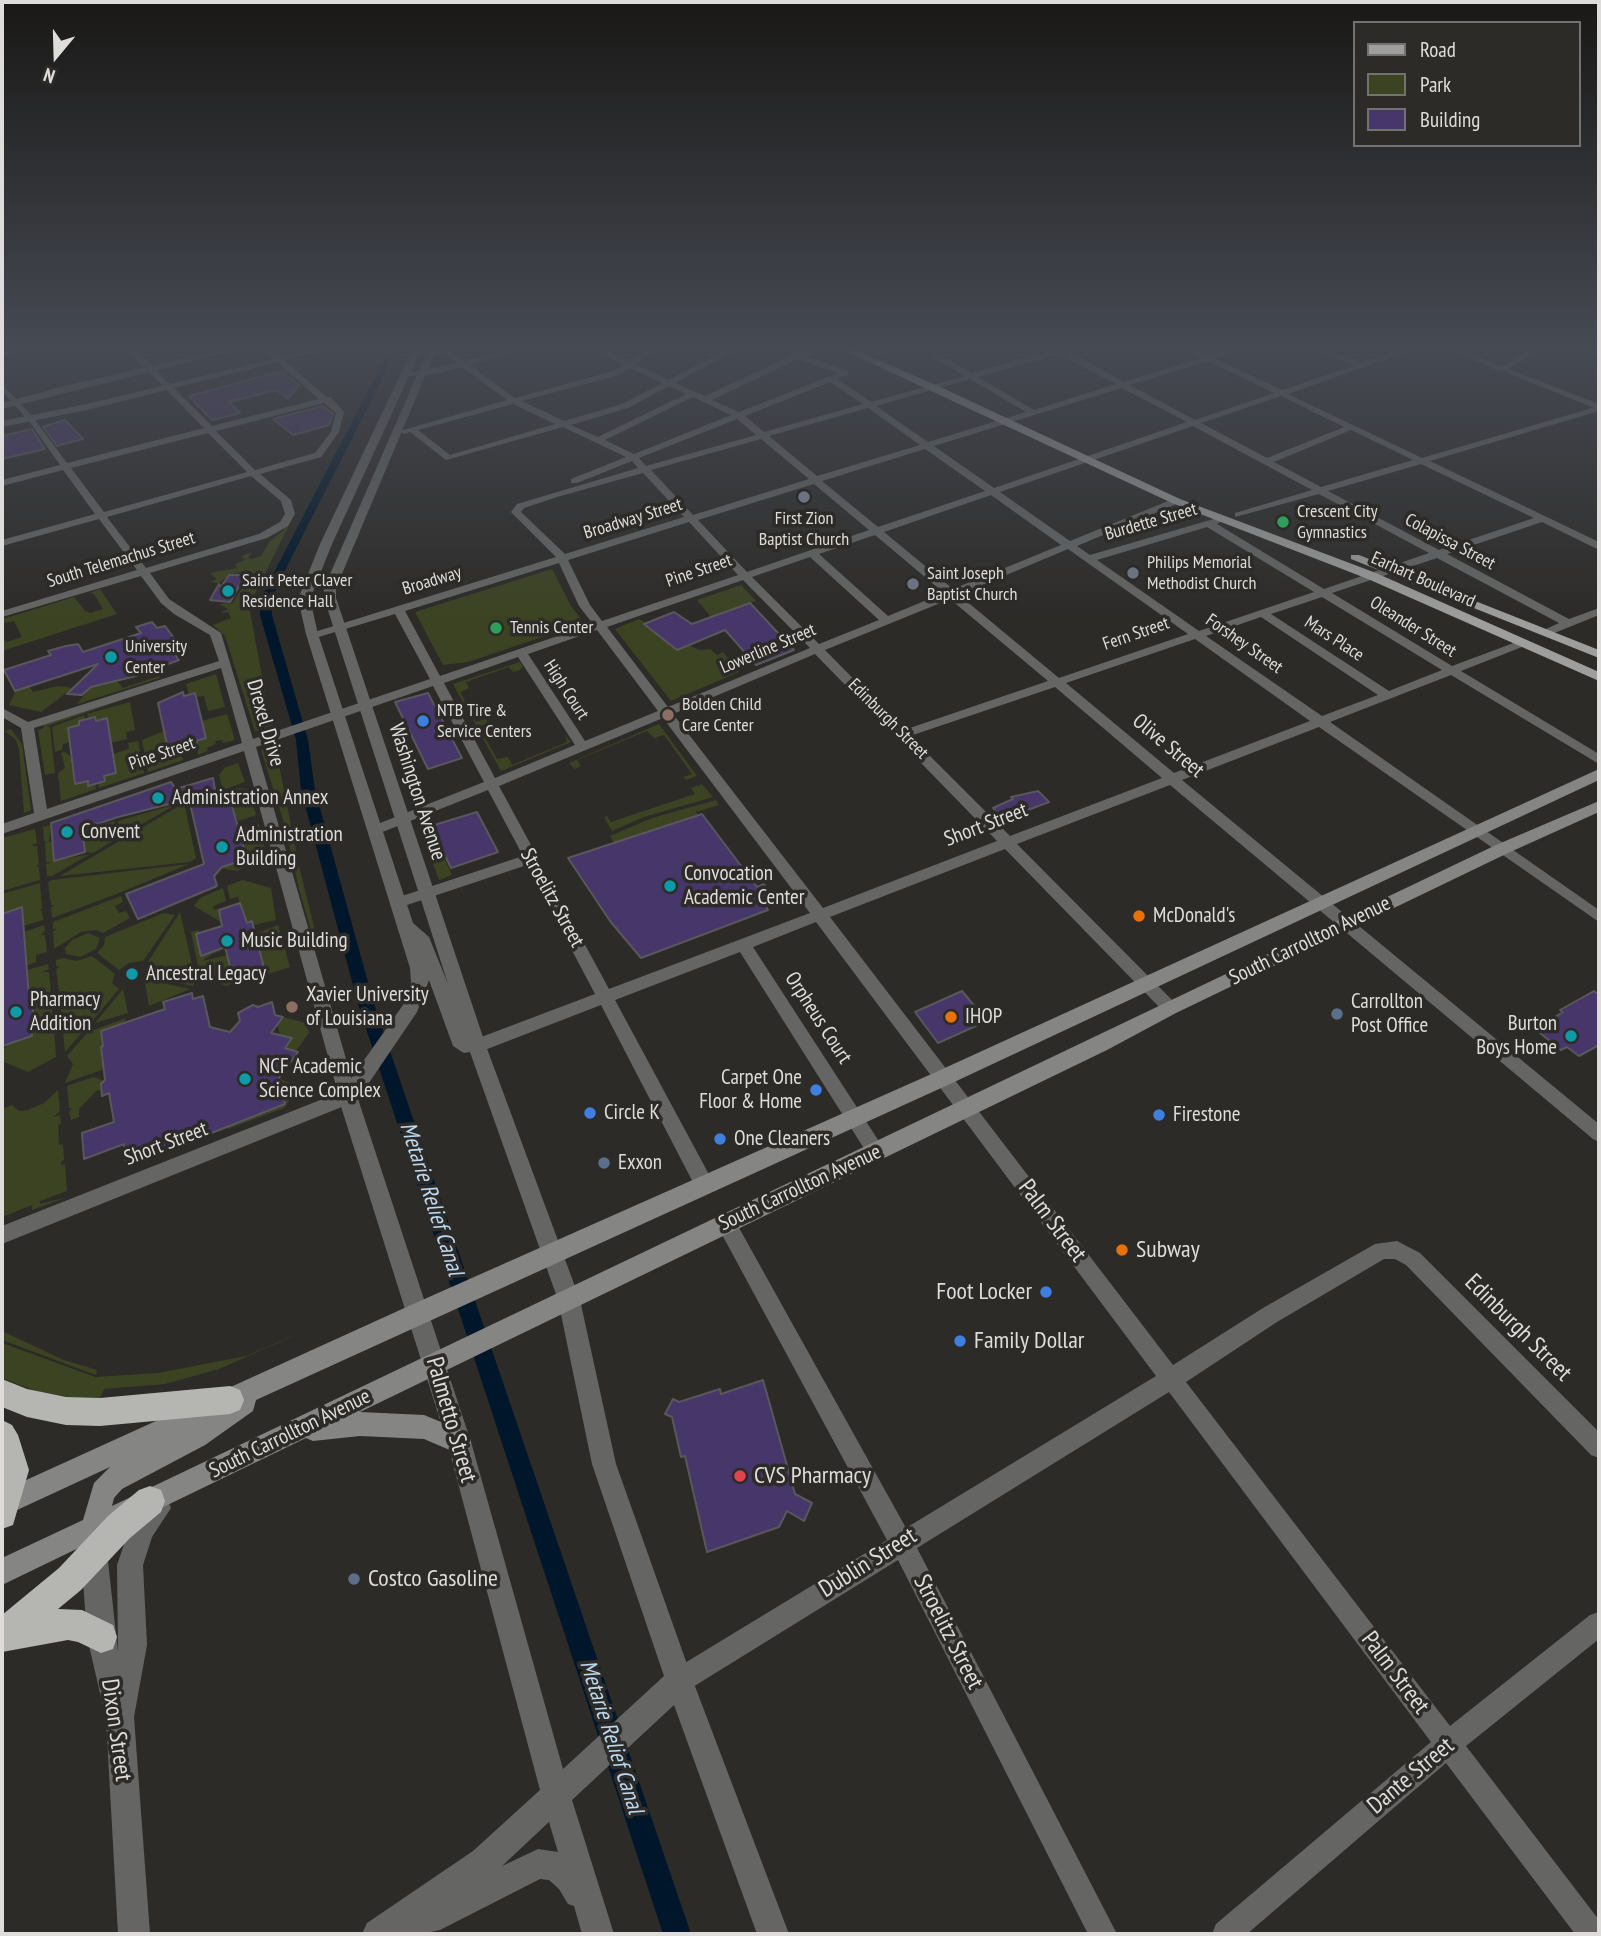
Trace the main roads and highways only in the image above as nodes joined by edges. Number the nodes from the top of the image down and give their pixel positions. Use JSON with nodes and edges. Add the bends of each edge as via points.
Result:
{"nodes":[{"id":1,"x":1047,"y":440,"type":"edge"},
{"id":2,"x":1069,"y":440,"type":"edge"},
{"id":3,"x":1471,"y":620,"type":"junction"},
{"id":4,"x":1530,"y":626,"type":"junction"},
{"id":5,"x":1523,"y":643,"type":"junction"},
{"id":6,"x":1599,"y":654,"type":"edge"},
{"id":7,"x":1599,"y":661,"type":"edge"},
{"id":8,"x":1599,"y":677,"type":"edge"},
{"id":9,"x":1599,"y":774,"type":"edge"},
{"id":10,"x":1599,"y":806,"type":"edge"},
{"id":11,"x":289,"y":1373,"type":"junction"},
{"id":12,"x":2,"y":1394,"type":"edge"},
{"id":13,"x":230,"y":1400,"type":"junction"},
{"id":14,"x":299,"y":1430,"type":"junction"},
{"id":15,"x":2,"y":1435,"type":"edge"},
{"id":16,"x":458,"y":1442,"type":"road end"},
{"id":17,"x":150,"y":1502,"type":"joint"},
{"id":18,"x":4,"y":1507,"type":"edge"},
{"id":19,"x":94,"y":1540,"type":"junction"},
{"id":20,"x":2,"y":1572,"type":"edge"},
{"id":21,"x":2,"y":1636,"type":"edge"},
{"id":22,"x":101,"y":1637,"type":"road end"}],
"edges":[{"from":1,"to":3,"type":"main road","name":"Earhart Boulevard","via":[[1176,501],[1372,576]]},
{"from":2,"to":4,"type":"main road","name":"Earhart Boulevard","via":[[1238,515]]},
{"from":3,"to":4,"type":"main road","via":[[1460,607]]},
{"from":3,"to":5,"type":"main road","name":"Earhart Boulevard"},
{"from":4,"to":6,"type":"main road","name":"Earhart Boulevard"},
{"from":5,"to":7,"type":"main road","via":[[1582,663]]},
{"from":5,"to":8,"type":"main road","name":"Earhart Boulevard"},
{"from":9,"to":11,"type":"main road","name":"South Carrollton Avenue","via":[[943,1078]]},
{"from":10,"to":14,"type":"main road","name":"South Carrollton Avenue","via":[[1345,924]]},
{"from":11,"to":13,"type":"main road","name":"South Carrollton Avenue"},
{"from":11,"to":19,"type":"main road","via":[[195,1436],[124,1472],[103,1492]]},
{"from":12,"to":13,"type":"highway","via":[[27,1403],[87,1412]]},
{"from":13,"to":18,"type":"main road","name":"South Carrollton Avenue"},
{"from":14,"to":16,"type":"main road","via":[[360,1424],[424,1427]]},
{"from":14,"to":17,"type":"main road","name":"South Carrollton Avenue"},
{"from":15,"to":18,"type":"highway","via":[[14,1468]]},
{"from":17,"to":19,"type":"highway"},
{"from":19,"to":20,"type":"main road"},
{"from":19,"to":21,"type":"highway","via":[[70,1580]]},
{"from":21,"to":22,"type":"highway","via":[[68,1624]]}]}
